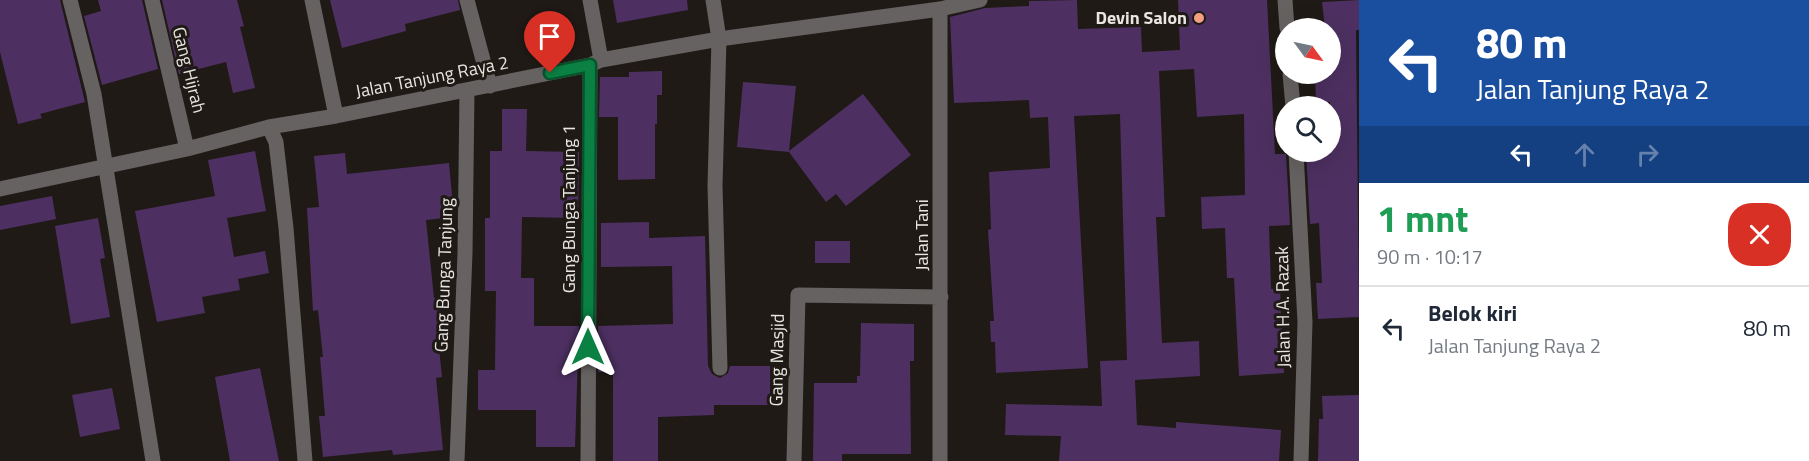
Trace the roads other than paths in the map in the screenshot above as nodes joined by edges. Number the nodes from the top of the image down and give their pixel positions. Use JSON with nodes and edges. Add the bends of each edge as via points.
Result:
{"nodes":[{"id":1,"x":70,"y":0,"type":"edge"},
{"id":2,"x":152,"y":0,"type":"edge"},
{"id":3,"x":312,"y":0,"type":"edge"},
{"id":4,"x":467,"y":0,"type":"edge"},
{"id":5,"x":590,"y":0,"type":"edge"},
{"id":6,"x":712,"y":0,"type":"edge"},
{"id":7,"x":980,"y":0,"type":"edge"},
{"id":8,"x":1285,"y":0,"type":"edge"},
{"id":9,"x":940,"y":9,"type":"junction"},
{"id":10,"x":1286,"y":18,"type":"edge"},
{"id":11,"x":718,"y":39,"type":"junction"},
{"id":12,"x":596,"y":62,"type":"junction"},
{"id":13,"x":490,"y":86,"type":"junction"},
{"id":14,"x":467,"y":90,"type":"junction"},
{"id":15,"x":336,"y":116,"type":"junction"},
{"id":16,"x":269,"y":127,"type":"junction"},
{"id":17,"x":187,"y":149,"type":"junction"},
{"id":18,"x":1297,"y":162,"type":"edge"},
{"id":19,"x":104,"y":165,"type":"junction"},
{"id":20,"x":0,"y":189,"type":"edge"},
{"id":21,"x":941,"y":297,"type":"junction"},
{"id":22,"x":720,"y":368,"type":"dead end"},
{"id":23,"x":153,"y":461,"type":"edge"},
{"id":24,"x":305,"y":461,"type":"edge"},
{"id":25,"x":457,"y":461,"type":"edge"},
{"id":26,"x":588,"y":461,"type":"edge"},
{"id":27,"x":794,"y":461,"type":"edge"},
{"id":28,"x":940,"y":461,"type":"edge"},
{"id":29,"x":1301,"y":461,"type":"edge"}],
"edges":[{"from":1,"to":19,"type":"street","via":[[94,94]]},
{"from":2,"to":17,"type":"street","name":"Gang Hijrah"},
{"from":3,"to":15,"type":"street"},
{"from":4,"to":13,"type":"street"},
{"from":5,"to":12,"type":"street","name":"Gang Bunga Tanjung 1"},
{"from":6,"to":11,"type":"street"},
{"from":7,"to":9,"type":"street","name":"Jalan Tanjung Raya 2"},
{"from":8,"to":10,"type":"street"},
{"from":9,"to":11,"type":"street","name":"Jalan Tanjung Raya 2"},
{"from":9,"to":21,"type":"street","name":"Jalan Tani"},
{"from":11,"to":12,"type":"street","name":"Jalan Tanjung Raya 2"},
{"from":11,"to":22,"type":"street","via":[[715,186]]},
{"from":12,"to":13,"type":"street","name":"Jalan Tanjung Raya 2"},
{"from":12,"to":26,"type":"street","name":"Gang Bunga Tanjung 1"},
{"from":13,"to":14,"type":"street","name":"Jalan Tanjung Raya 2"},
{"from":14,"to":15,"type":"street","name":"Jalan Tanjung Raya 2"},
{"from":14,"to":25,"type":"street","name":"Gang Bunga Tanjung"},
{"from":15,"to":16,"type":"street","name":"Jalan Tanjung Raya 2"},
{"from":16,"to":17,"type":"street","name":"Jalan Tanjung Raya 2"},
{"from":16,"to":24,"type":"street","via":[[276,142],[286,228]]},
{"from":17,"to":19,"type":"street","name":"Jalan Tanjung Raya 2"},
{"from":18,"to":29,"type":"street","name":"Jalan H.A. Razak","via":[[1305,322]]},
{"from":19,"to":20,"type":"street","name":"Jalan Tanjung Raya 2"},
{"from":19,"to":23,"type":"street"},
{"from":21,"to":27,"type":"street","name":"Gang Masjid","via":[[798,294]]},
{"from":21,"to":28,"type":"street","name":"Jalan Tani"}]}
